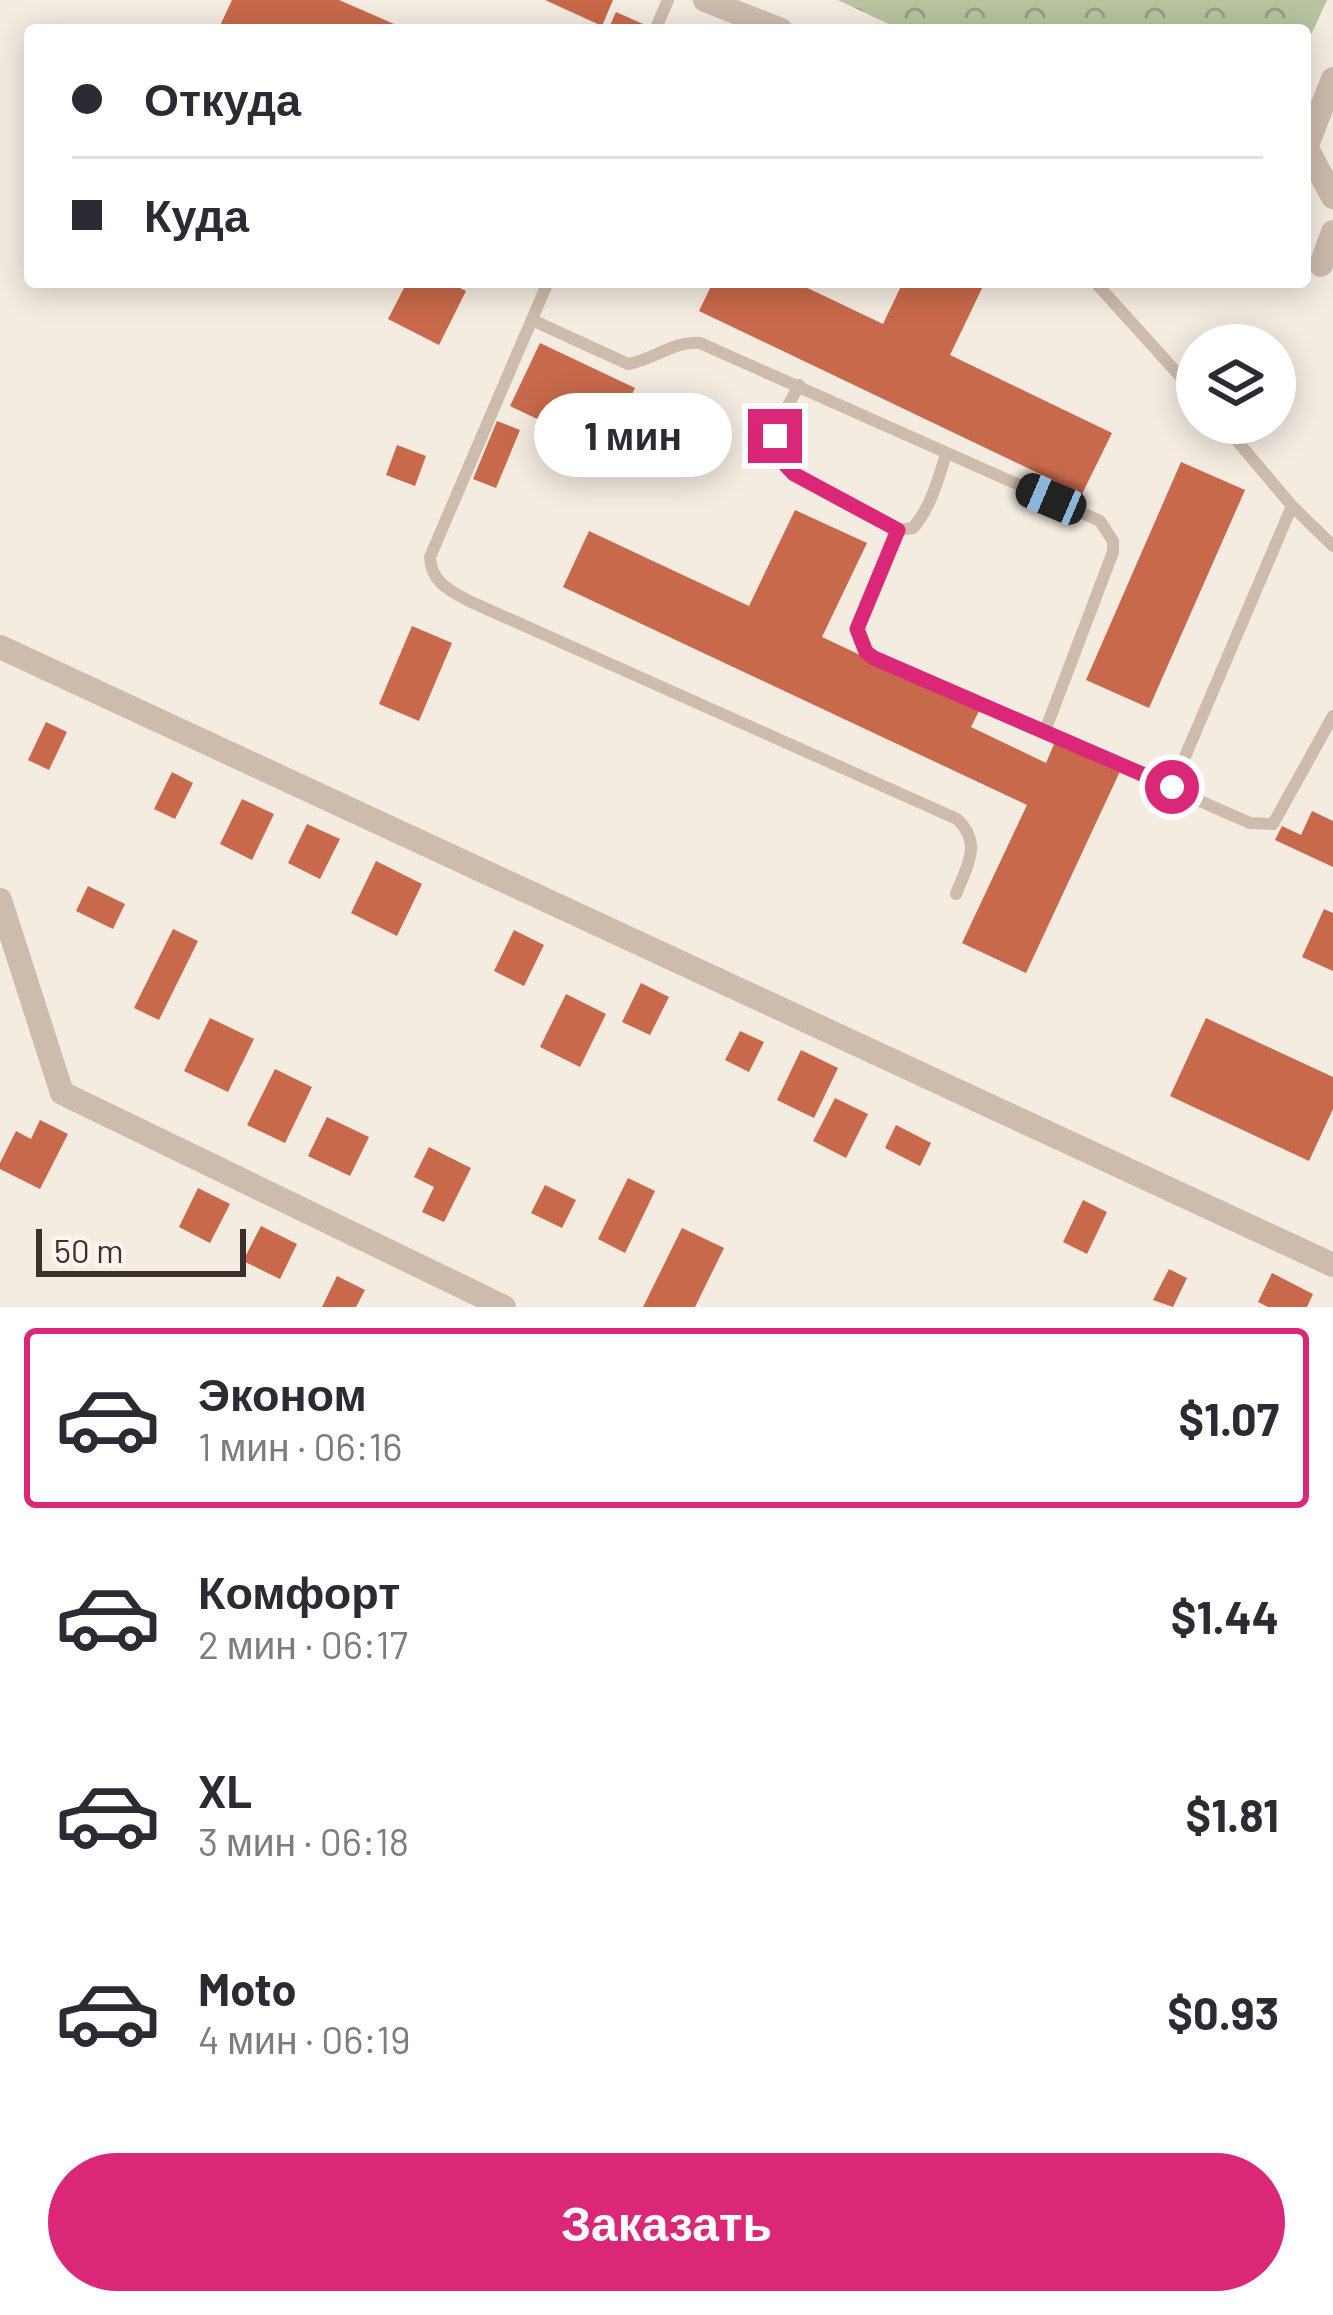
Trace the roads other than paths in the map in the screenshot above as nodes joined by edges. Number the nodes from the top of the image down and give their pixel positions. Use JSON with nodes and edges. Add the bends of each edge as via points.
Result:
{"nodes":[{"id":1,"x":705,"y":0,"type":"edge"},
{"id":2,"x":766,"y":24,"type":"edge"},
{"id":3,"x":1333,"y":79,"type":"edge"},
{"id":4,"x":1311,"y":134,"type":"edge"},
{"id":5,"x":1311,"y":156,"type":"edge"},
{"id":6,"x":1333,"y":197,"type":"edge"},
{"id":7,"x":1333,"y":232,"type":"edge"},
{"id":8,"x":1320,"y":264,"type":"edge"},
{"id":9,"x":545,"y":288,"type":"edge"},
{"id":10,"x":1100,"y":288,"type":"edge"},
{"id":11,"x":532,"y":320,"type":"junction"},
{"id":12,"x":1176,"y":372,"type":"edge"},
{"id":13,"x":799,"y":385,"type":"junction"},
{"id":14,"x":1240,"y":444,"type":"edge"},
{"id":15,"x":946,"y":454,"type":"junction"},
{"id":16,"x":1292,"y":506,"type":"junction"},
{"id":17,"x":898,"y":530,"type":"junction"},
{"id":18,"x":1333,"y":546,"type":"edge"},
{"id":19,"x":0,"y":647,"type":"edge"},
{"id":20,"x":1333,"y":716,"type":"edge"},
{"id":21,"x":1045,"y":731,"type":"junction"},
{"id":22,"x":1172,"y":787,"type":"junction"},
{"id":23,"x":956,"y":894,"type":"dead end"},
{"id":24,"x":0,"y":900,"type":"edge"},
{"id":25,"x":1333,"y":1264,"type":"edge"},
{"id":26,"x":504,"y":1307,"type":"edge"}],
"edges":[{"from":1,"to":2,"type":"street"},
{"from":3,"to":4,"type":"street"},
{"from":5,"to":6,"type":"street"},
{"from":7,"to":8,"type":"street"},
{"from":9,"to":11,"type":"lane"},
{"from":10,"to":12,"type":"lane"},
{"from":11,"to":13,"type":"lane","via":[[628,364],[690,341]]},
{"from":11,"to":23,"type":"lane","via":[[430,557],[431,571],[469,601],[957,819],[973,847]]},
{"from":13,"to":15,"type":"lane"},
{"from":13,"to":17,"type":"lane","via":[[775,436],[780,460]]},
{"from":14,"to":16,"type":"lane"},
{"from":15,"to":17,"type":"lane","via":[[921,518]]},
{"from":15,"to":21,"type":"lane","via":[[1100,521],[1113,541]]},
{"from":16,"to":18,"type":"lane"},
{"from":16,"to":22,"type":"lane"},
{"from":17,"to":21,"type":"lane","via":[[857,629],[866,652]]},
{"from":19,"to":25,"type":"street"},
{"from":20,"to":22,"type":"lane","via":[[1273,824],[1250,823]]},
{"from":21,"to":22,"type":"lane"},
{"from":24,"to":26,"type":"street","via":[[62,1093]]}]}
